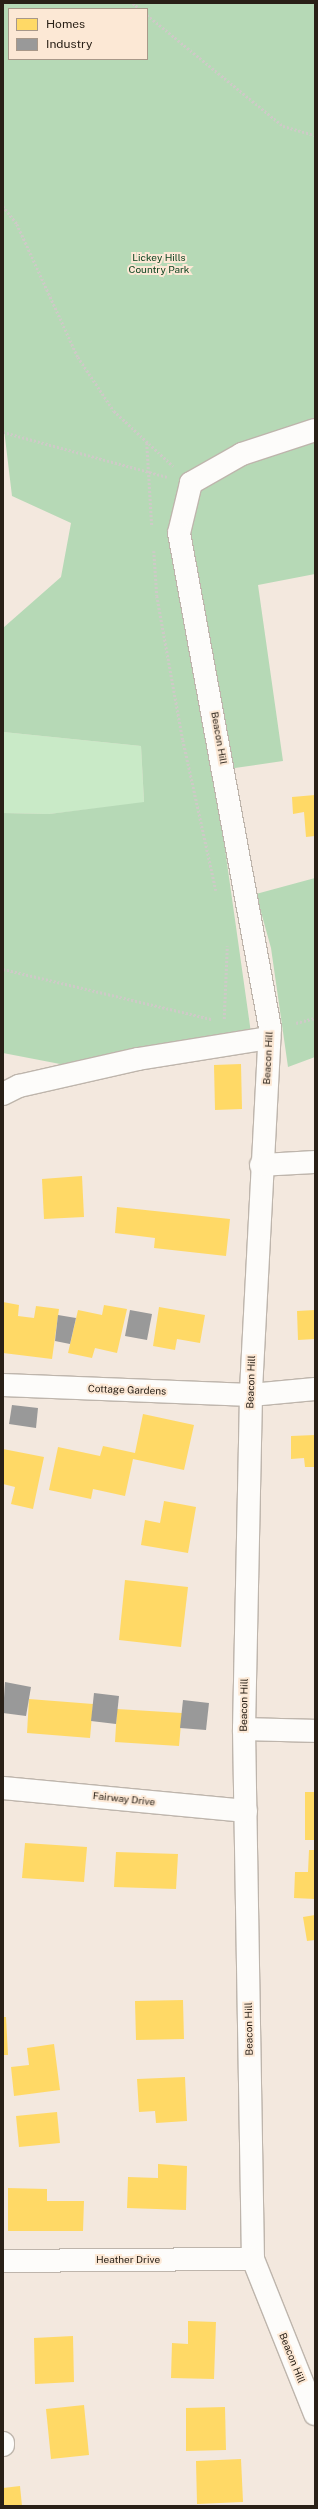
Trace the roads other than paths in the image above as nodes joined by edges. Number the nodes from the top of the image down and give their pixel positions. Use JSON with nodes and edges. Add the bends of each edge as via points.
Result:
{"nodes":[{"id":1,"x":315,"y":430,"type":"edge"},
{"id":2,"x":269,"y":1038,"type":"junction"},
{"id":3,"x":3,"y":1094,"type":"edge"},
{"id":4,"x":315,"y":1162,"type":"edge"},
{"id":5,"x":261,"y":1165,"type":"junction"},
{"id":6,"x":3,"y":1385,"type":"edge"},
{"id":7,"x":315,"y":1389,"type":"edge"},
{"id":8,"x":250,"y":1396,"type":"junction"},
{"id":9,"x":244,"y":1729,"type":"junction"},
{"id":10,"x":315,"y":1731,"type":"edge"},
{"id":11,"x":3,"y":1788,"type":"edge"},
{"id":12,"x":246,"y":1811,"type":"junction"},
{"id":13,"x":253,"y":2259,"type":"junction"},
{"id":14,"x":3,"y":2260,"type":"edge"},
{"id":15,"x":315,"y":2414,"type":"edge"}],
"edges":[{"from":1,"to":2,"type":"street","name":"Beacon Hill","via":[[242,454],[190,483],[179,533],[262,974]]},
{"from":2,"to":3,"type":"street","via":[[138,1059],[19,1086]]},
{"from":2,"to":5,"type":"street","name":"Beacon Hill"},
{"from":4,"to":5,"type":"street"},
{"from":5,"to":8,"type":"street","name":"Beacon Hill"},
{"from":6,"to":8,"type":"street","name":"Cottage Gardens"},
{"from":7,"to":8,"type":"street","name":"Cottage Gardens"},
{"from":8,"to":9,"type":"street","name":"Beacon Hill"},
{"from":9,"to":10,"type":"street"},
{"from":9,"to":12,"type":"street","name":"Beacon Hill"},
{"from":11,"to":12,"type":"street","name":"Fairway Drive"},
{"from":12,"to":13,"type":"street","name":"Beacon Hill"},
{"from":13,"to":14,"type":"street","name":"Heather Drive"},
{"from":13,"to":15,"type":"street","name":"Beacon Hill"}]}
